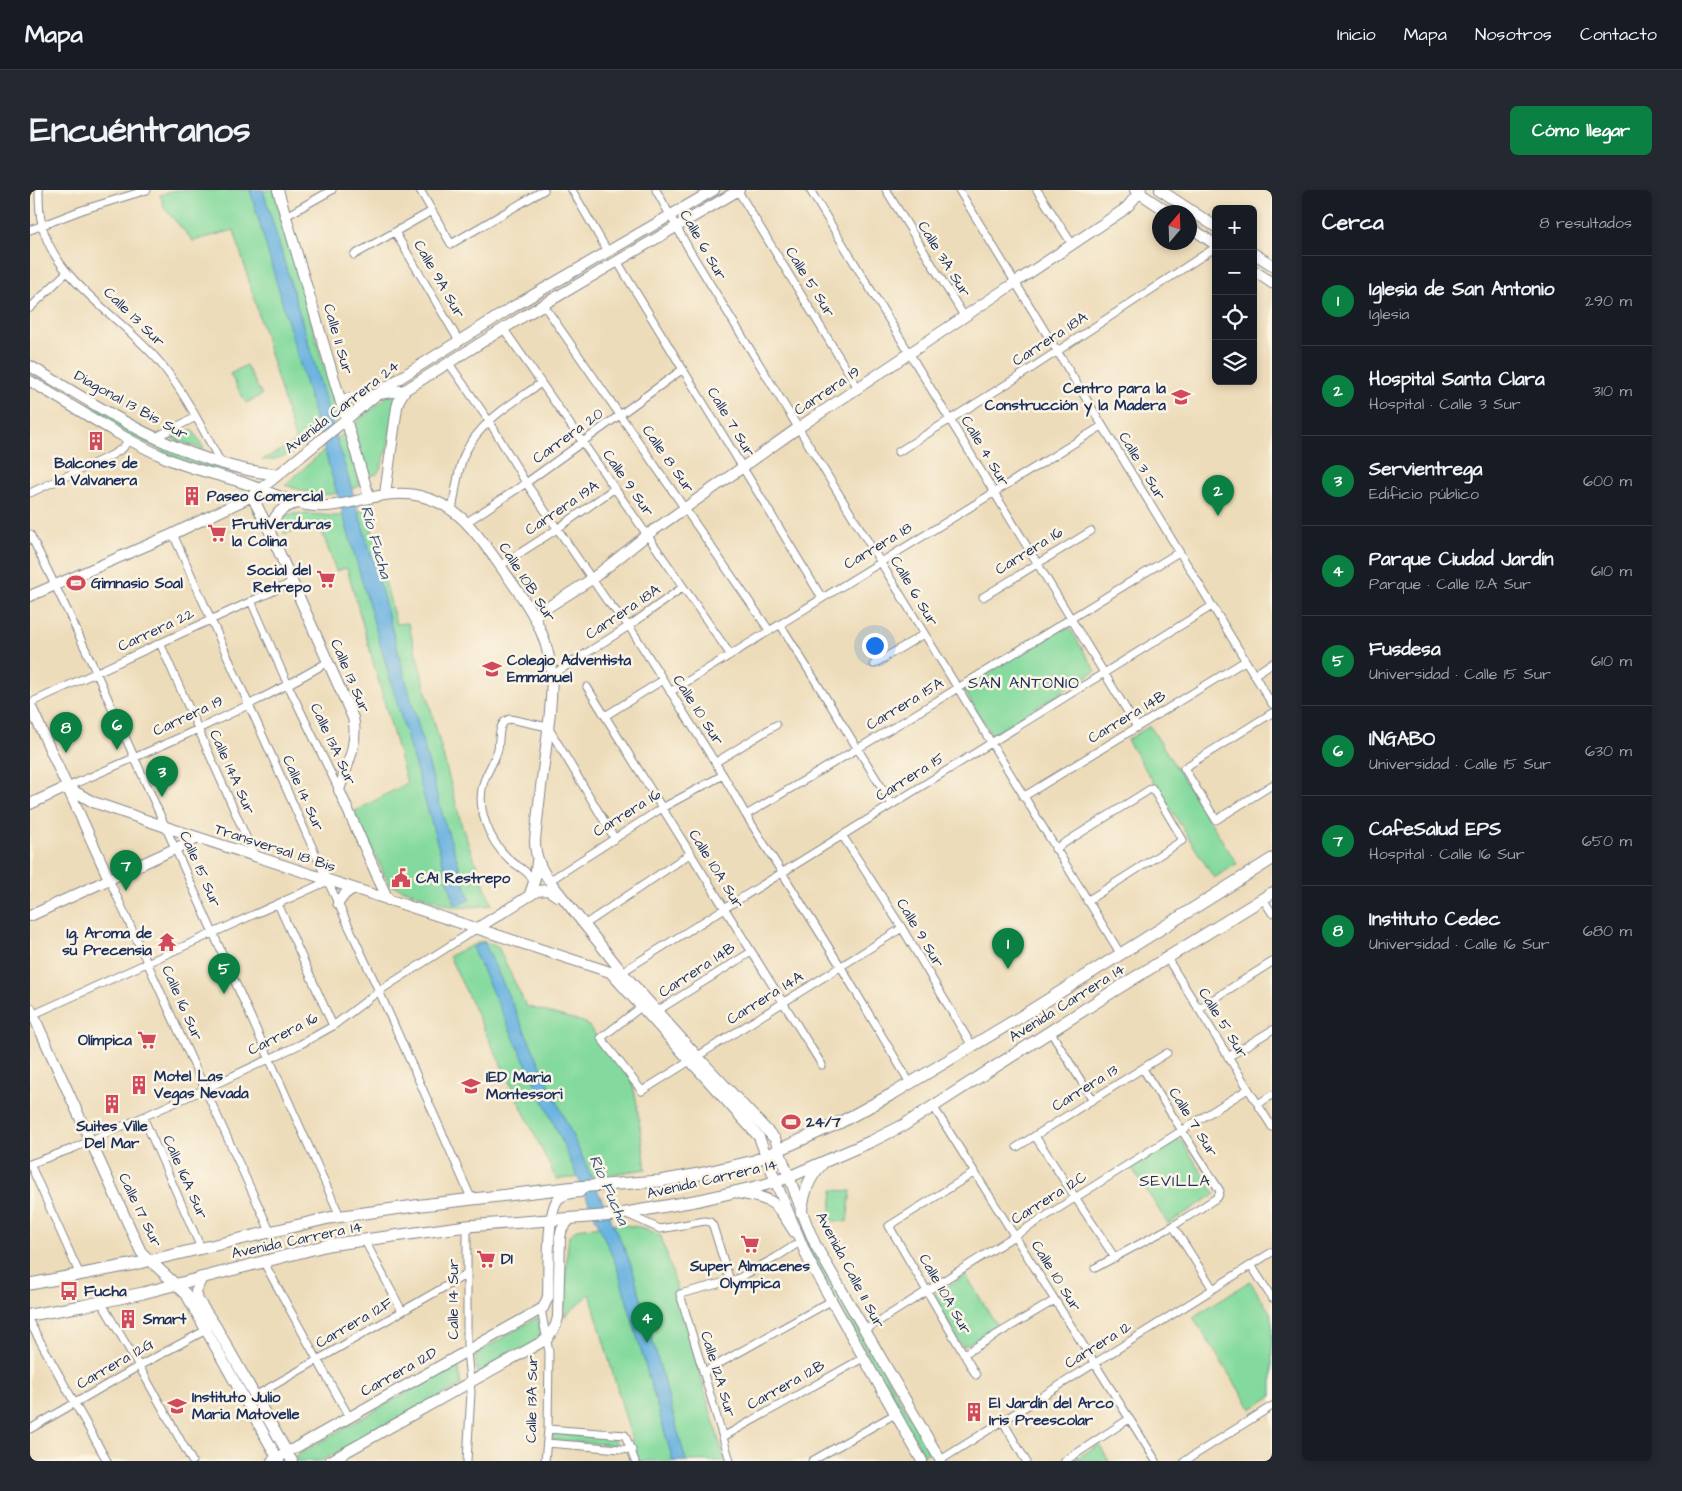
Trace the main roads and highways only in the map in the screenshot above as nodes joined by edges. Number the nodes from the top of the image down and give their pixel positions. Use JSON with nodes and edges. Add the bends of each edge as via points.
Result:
{"nodes":[{"id":1,"x":278,"y":190,"type":"edge"},
{"id":2,"x":714,"y":190,"type":"edge"},
{"id":3,"x":738,"y":190,"type":"edge"},
{"id":4,"x":1160,"y":190,"type":"edge"},
{"id":5,"x":1138,"y":191,"type":"edge"},
{"id":6,"x":1158,"y":205,"type":"edge"},
{"id":7,"x":1212,"y":225,"type":"edge"},
{"id":8,"x":1197,"y":232,"type":"edge"},
{"id":9,"x":1212,"y":243,"type":"edge"},
{"id":10,"x":1257,"y":256,"type":"edge"},
{"id":11,"x":1272,"y":265,"type":"edge"},
{"id":12,"x":1257,"y":273,"type":"edge"},
{"id":13,"x":1272,"y":283,"type":"edge"},
{"id":14,"x":30,"y":366,"type":"edge"},
{"id":15,"x":30,"y":381,"type":"edge"},
{"id":16,"x":72,"y":390,"type":"junction"},
{"id":17,"x":405,"y":390,"type":"junction"},
{"id":18,"x":376,"y":395,"type":"junction"},
{"id":19,"x":340,"y":400,"type":"junction"},
{"id":20,"x":65,"y":402,"type":"junction"},
{"id":21,"x":342,"y":423,"type":"junction"},
{"id":22,"x":280,"y":474,"type":"junction"},
{"id":23,"x":262,"y":490,"type":"junction"},
{"id":24,"x":384,"y":494,"type":"junction"},
{"id":25,"x":252,"y":496,"type":"junction"},
{"id":26,"x":370,"y":497,"type":"junction"},
{"id":27,"x":299,"y":503,"type":"junction"},
{"id":28,"x":270,"y":532,"type":"junction"},
{"id":29,"x":30,"y":596,"type":"edge"},
{"id":30,"x":534,"y":616,"type":"junction"},
{"id":31,"x":30,"y":704,"type":"edge"},
{"id":32,"x":67,"y":787,"type":"junction"},
{"id":33,"x":339,"y":790,"type":"joint"},
{"id":34,"x":30,"y":804,"type":"edge"},
{"id":35,"x":198,"y":838,"type":"junction"},
{"id":36,"x":536,"y":855,"type":"junction"},
{"id":37,"x":1272,"y":859,"type":"edge"},
{"id":38,"x":376,"y":874,"type":"junction"},
{"id":39,"x":109,"y":879,"type":"junction"},
{"id":40,"x":357,"y":890,"type":"junction"},
{"id":41,"x":530,"y":894,"type":"junction"},
{"id":42,"x":1268,"y":896,"type":"edge"},
{"id":43,"x":388,"y":900,"type":"junction"},
{"id":44,"x":338,"y":903,"type":"road end"},
{"id":45,"x":568,"y":904,"type":"junction"},
{"id":46,"x":30,"y":916,"type":"edge"},
{"id":47,"x":476,"y":929,"type":"junction"},
{"id":48,"x":610,"y":972,"type":"junction"},
{"id":49,"x":622,"y":972,"type":"junction"},
{"id":50,"x":31,"y":1013,"type":"edge"},
{"id":51,"x":693,"y":1059,"type":"junction"},
{"id":52,"x":780,"y":1149,"type":"junction"},
{"id":53,"x":766,"y":1155,"type":"junction"},
{"id":54,"x":822,"y":1163,"type":"junction"},
{"id":55,"x":789,"y":1177,"type":"junction"},
{"id":56,"x":776,"y":1182,"type":"junction"},
{"id":57,"x":576,"y":1190,"type":"junction"},
{"id":58,"x":734,"y":1192,"type":"junction"},
{"id":59,"x":801,"y":1212,"type":"junction"},
{"id":60,"x":551,"y":1220,"type":"junction"},
{"id":61,"x":570,"y":1220,"type":"junction"},
{"id":62,"x":798,"y":1237,"type":"junction"},
{"id":63,"x":149,"y":1260,"type":"junction"},
{"id":64,"x":202,"y":1277,"type":"junction"},
{"id":65,"x":30,"y":1284,"type":"edge"},
{"id":66,"x":176,"y":1284,"type":"junction"},
{"id":67,"x":541,"y":1309,"type":"joint"},
{"id":68,"x":30,"y":1316,"type":"edge"},
{"id":69,"x":290,"y":1457,"type":"edge"},
{"id":70,"x":276,"y":1460,"type":"edge"},
{"id":71,"x":331,"y":1461,"type":"edge"},
{"id":72,"x":922,"y":1461,"type":"edge"},
{"id":73,"x":940,"y":1461,"type":"edge"}],
"edges":[{"from":1,"to":19,"type":"main road","name":"Calle 11 Sur"},
{"from":2,"to":18,"type":"main road","name":"Avenida Carrera 24","via":[[459,340]]},
{"from":3,"to":17,"type":"main road","name":"Avenida Carrera 24","via":[[503,328]]},
{"from":4,"to":7,"type":"main road"},
{"from":5,"to":6,"type":"main road"},
{"from":5,"to":30,"type":"main road","name":"Carrera 19","via":[[1128,206],[798,428],[647,535],[592,579]]},
{"from":8,"to":9,"type":"main road"},
{"from":10,"to":11,"type":"main road"},
{"from":12,"to":13,"type":"main road"},
{"from":14,"to":16,"type":"main road","name":"Diagonal 13 Bis Sur"},
{"from":15,"to":20,"type":"main road","name":"Diagonal 13 Bis Sur"},
{"from":16,"to":20,"type":"main road"},
{"from":16,"to":22,"type":"main road","name":"Diagonal 13 Bis Sur","via":[[154,438],[187,453],[221,464]]},
{"from":17,"to":18,"type":"main road"},
{"from":17,"to":24,"type":"main road","name":"Avenida Carrera 24","via":[[397,407]]},
{"from":18,"to":19,"type":"main road"},
{"from":18,"to":21,"type":"main road","name":"Avenida Carrera 24"},
{"from":19,"to":21,"type":"main road","name":"Calle 11 Sur"},
{"from":20,"to":23,"type":"main road","name":"Diagonal 13 Bis Sur","via":[[181,464]]},
{"from":21,"to":22,"type":"main road","name":"Avenida Carrera 24"},
{"from":21,"to":26,"type":"main road","name":"Calle 11 Sur"},
{"from":22,"to":23,"type":"main road","name":"Avenida Carrera 24"},
{"from":23,"to":25,"type":"main road","name":"Avenida Carrera 24"},
{"from":23,"to":27,"type":"main road","name":"Calle 10B Sur"},
{"from":24,"to":26,"type":"main road","name":"Calle 10B Sur"},
{"from":24,"to":30,"type":"main road","name":"Calle 10B Sur","via":[[402,493],[437,501],[467,522]]},
{"from":25,"to":28,"type":"main road","name":"Calle 13 Sur"},
{"from":25,"to":29,"type":"main road","name":"Avenida Carrera 24"},
{"from":26,"to":27,"type":"main road","name":"Calle 10B Sur","via":[[337,505]]},
{"from":27,"to":28,"type":"main road","via":[[276,514]]},
{"from":28,"to":33,"type":"main road","name":"Calle 13 Sur","via":[[355,723],[353,746]]},
{"from":30,"to":36,"type":"main road","name":"Calle 10B Sur","via":[[547,648],[552,675]]},
{"from":31,"to":32,"type":"main road","name":"Calle 16 Sur"},
{"from":32,"to":34,"type":"main road","name":"Carrera 19"},
{"from":32,"to":35,"type":"main road","name":"Transversal 18 Bis","via":[[93,802]]},
{"from":32,"to":39,"type":"main road","name":"Calle 16 Sur"},
{"from":33,"to":38,"type":"main road","name":"Calle 13A Sur"},
{"from":35,"to":39,"type":"main road"},
{"from":35,"to":40,"type":"main road","name":"Transversal 18 Bis"},
{"from":36,"to":41,"type":"main road","via":[[537,867]]},
{"from":36,"to":45,"type":"main road","name":"Calle 10B Sur","via":[[549,881]]},
{"from":37,"to":52,"type":"main road","name":"Avenida Carrera 14","via":[[910,1083],[841,1122]]},
{"from":38,"to":40,"type":"main road","via":[[373,886]]},
{"from":38,"to":43,"type":"main road","name":"Calle 13A Sur"},
{"from":39,"to":46,"type":"main road"},
{"from":40,"to":43,"type":"main road","name":"Transversal 18 Bis"},
{"from":40,"to":44,"type":"main road"},
{"from":41,"to":45,"type":"main road","via":[[548,890]]},
{"from":41,"to":47,"type":"main road","name":"Carrera 16"},
{"from":42,"to":54,"type":"main road","name":"Avenida Carrera 14","via":[[888,1133]]},
{"from":43,"to":47,"type":"main road","name":"Transversal 18 Bis"},
{"from":45,"to":49,"type":"main road","name":"Calle 10B Sur"},
{"from":47,"to":48,"type":"main road"},
{"from":48,"to":49,"type":"main road"},
{"from":48,"to":51,"type":"main road","name":"Avenida Calle 11 Sur"},
{"from":49,"to":51,"type":"main road","name":"Avenida Calle 11 Sur"},
{"from":50,"to":63,"type":"main road","name":"Calle 17 Sur","via":[[141,1252]]},
{"from":51,"to":52,"type":"main road","name":"Avenida Calle 11 Sur","via":[[766,1128]]},
{"from":51,"to":53,"type":"main road","name":"Avenida Calle 11 Sur","via":[[756,1132]]},
{"from":52,"to":53,"type":"main road","name":"Avenida Carrera 14"},
{"from":52,"to":55,"type":"main road","name":"Avenida Calle 11 Sur"},
{"from":53,"to":56,"type":"main road","name":"Avenida Calle 11 Sur"},
{"from":53,"to":57,"type":"main road","name":"Avenida Carrera 14","via":[[743,1164],[660,1181]]},
{"from":54,"to":55,"type":"main road","name":"Avenida Carrera 14"},
{"from":54,"to":59,"type":"main road","via":[[806,1187]]},
{"from":55,"to":56,"type":"main road","name":"Avenida Carrera 14"},
{"from":55,"to":59,"type":"main road","name":"Avenida Calle 11 Sur"},
{"from":56,"to":58,"type":"main road","name":"Avenida Carrera 14"},
{"from":56,"to":62,"type":"main road","name":"Avenida Calle 11 Sur"},
{"from":57,"to":60,"type":"main road","name":"Calle 13A Sur","via":[[559,1198]]},
{"from":57,"to":63,"type":"main road","name":"Avenida Carrera 14","via":[[340,1216]]},
{"from":58,"to":61,"type":"main road","name":"Avenida Carrera 14","via":[[665,1207]]},
{"from":58,"to":62,"type":"main road","via":[[770,1200],[779,1207]]},
{"from":59,"to":73,"type":"main road","name":"Avenida Calle 11 Sur","via":[[821,1255]]},
{"from":60,"to":61,"type":"main road","name":"Avenida Carrera 14"},
{"from":60,"to":64,"type":"main road","name":"Avenida Carrera 14","via":[[467,1226],[311,1248]]},
{"from":60,"to":67,"type":"main road","name":"Calle 13A Sur","via":[[548,1297]]},
{"from":61,"to":71,"type":"main road","name":"Calle 13A Sur","via":[[560,1236],[558,1317],[546,1339]]},
{"from":62,"to":72,"type":"main road","name":"Avenida Calle 11 Sur"},
{"from":63,"to":65,"type":"main road","name":"Avenida Carrera 14"},
{"from":63,"to":66,"type":"main road","name":"Calle 17 Sur"},
{"from":64,"to":66,"type":"main road","name":"Avenida Carrera 14"},
{"from":64,"to":69,"type":"main road","via":[[196,1296]]},
{"from":66,"to":68,"type":"main road","name":"Avenida Carrera 14"},
{"from":66,"to":70,"type":"main road","name":"Calle 17 Sur","via":[[186,1294]]},
{"from":67,"to":69,"type":"main road","name":"Carrera 12D","via":[[349,1417]]},
{"from":69,"to":70,"type":"main road","name":"Carrera 12D"}]}
